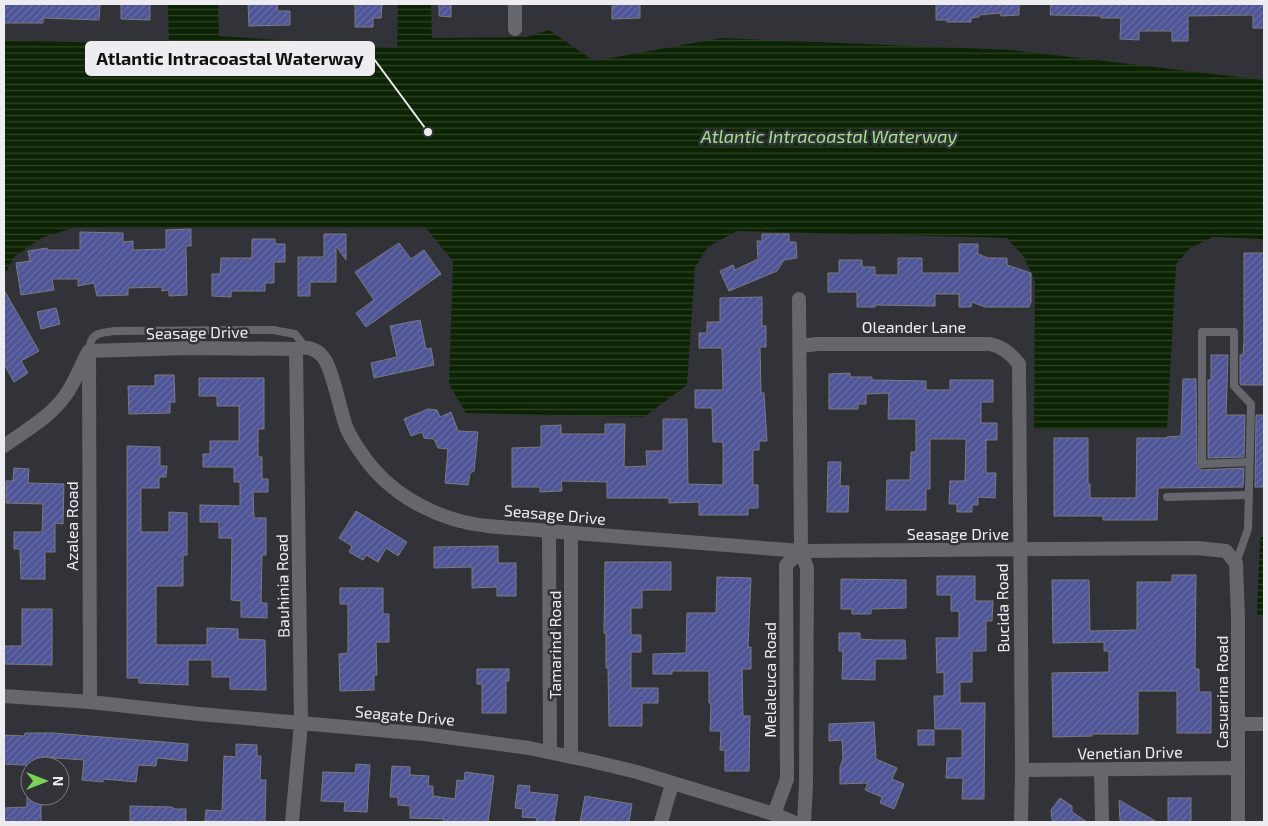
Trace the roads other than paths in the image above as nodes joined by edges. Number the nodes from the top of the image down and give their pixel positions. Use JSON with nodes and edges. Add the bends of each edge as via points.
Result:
{"nodes":[{"id":1,"x":515,"y":4,"type":"edge"},
{"id":2,"x":516,"y":29,"type":"dead end"},
{"id":3,"x":800,"y":299,"type":"dead end"},
{"id":4,"x":801,"y":346,"type":"junction"},
{"id":5,"x":300,"y":348,"type":"junction"},
{"id":6,"x":89,"y":351,"type":"junction"},
{"id":7,"x":1019,"y":364,"type":"joint"},
{"id":8,"x":4,"y":446,"type":"edge"},
{"id":9,"x":1250,"y":462,"type":"junction"},
{"id":10,"x":1249,"y":495,"type":"junction"},
{"id":11,"x":1167,"y":497,"type":"dead end"},
{"id":12,"x":549,"y":531,"type":"junction"},
{"id":13,"x":571,"y":533,"type":"junction"},
{"id":14,"x":801,"y":551,"type":"junction"},
{"id":15,"x":1019,"y":551,"type":"junction"},
{"id":16,"x":1236,"y":563,"type":"junction"},
{"id":17,"x":4,"y":696,"type":"edge"},
{"id":18,"x":90,"y":702,"type":"junction"},
{"id":19,"x":301,"y":724,"type":"junction"},
{"id":20,"x":1238,"y":724,"type":"junction"},
{"id":21,"x":1264,"y":724,"type":"edge"},
{"id":22,"x":550,"y":752,"type":"junction"},
{"id":23,"x":571,"y":757,"type":"junction"},
{"id":24,"x":1238,"y":768,"type":"junction"},
{"id":25,"x":1022,"y":770,"type":"junction"},
{"id":26,"x":1101,"y":770,"type":"junction"},
{"id":27,"x":672,"y":784,"type":"junction"},
{"id":28,"x":774,"y":814,"type":"junction"},
{"id":29,"x":292,"y":822,"type":"edge"},
{"id":30,"x":661,"y":822,"type":"edge"},
{"id":31,"x":793,"y":822,"type":"edge"},
{"id":32,"x":804,"y":822,"type":"edge"},
{"id":33,"x":1020,"y":822,"type":"edge"},
{"id":34,"x":1102,"y":822,"type":"edge"},
{"id":35,"x":1238,"y":822,"type":"edge"}],
"edges":[{"from":1,"to":2,"type":"street"},
{"from":3,"to":4,"type":"street"},
{"from":4,"to":7,"type":"street","name":"Oleander Lane","via":[[990,344],[1011,353]]},
{"from":4,"to":14,"type":"street"},
{"from":5,"to":6,"type":"street","name":"Seasage Drive"},
{"from":5,"to":6,"type":"lane","via":[[295,334],[273,330],[114,331],[96,334]]},
{"from":5,"to":12,"type":"street","name":"Seasage Drive","via":[[314,349],[324,357],[351,439],[372,467],[396,489],[424,508],[452,518],[487,526]]},
{"from":5,"to":19,"type":"street","name":"Bauhinia Road"},
{"from":6,"to":8,"type":"street","via":[[58,405]]},
{"from":6,"to":18,"type":"street","name":"Azalea Road"},
{"from":7,"to":15,"type":"street","name":"Bucida Road"},
{"from":9,"to":9,"type":"lane","via":[[1251,404],[1234,386],[1234,332],[1202,332],[1202,464]]},
{"from":9,"to":10,"type":"lane"},
{"from":10,"to":11,"type":"lane"},
{"from":10,"to":16,"type":"lane","via":[[1248,529]]},
{"from":12,"to":13,"type":"street","name":"Seasage Drive"},
{"from":12,"to":22,"type":"street","name":"Tamarind Road"},
{"from":13,"to":14,"type":"street","name":"Seasage Drive"},
{"from":13,"to":23,"type":"street","name":"Tamarind Road"},
{"from":14,"to":15,"type":"street","name":"Seasage Drive"},
{"from":14,"to":28,"type":"street","name":"Melaleuca Road","via":[[786,564],[787,779]]},
{"from":14,"to":32,"type":"street","via":[[807,568]]},
{"from":15,"to":16,"type":"street","name":"Seasage Drive","via":[[1197,548],[1226,551]]},
{"from":15,"to":25,"type":"street","name":"Bucida Road"},
{"from":16,"to":20,"type":"street","name":"Casuarina Road"},
{"from":17,"to":18,"type":"street","name":"Seagate Drive"},
{"from":18,"to":19,"type":"street","name":"Seagate Drive"},
{"from":19,"to":22,"type":"street","name":"Seagate Drive","via":[[470,739]]},
{"from":19,"to":29,"type":"street","name":"Bauhinia Road"},
{"from":20,"to":21,"type":"street"},
{"from":20,"to":24,"type":"street","name":"Casuarina Road"},
{"from":22,"to":23,"type":"street","name":"Seagate Drive"},
{"from":23,"to":27,"type":"street","name":"Seagate Drive","via":[[637,772]]},
{"from":24,"to":26,"type":"street","name":"Venetian Drive"},
{"from":24,"to":35,"type":"street","name":"Casuarina Road"},
{"from":25,"to":26,"type":"street","name":"Venetian Drive"},
{"from":25,"to":33,"type":"street","name":"Bucida Road"},
{"from":26,"to":34,"type":"street"},
{"from":27,"to":28,"type":"street","name":"Seagate Drive"},
{"from":27,"to":30,"type":"street"},
{"from":28,"to":31,"type":"street","name":"Seagate Drive"}]}
